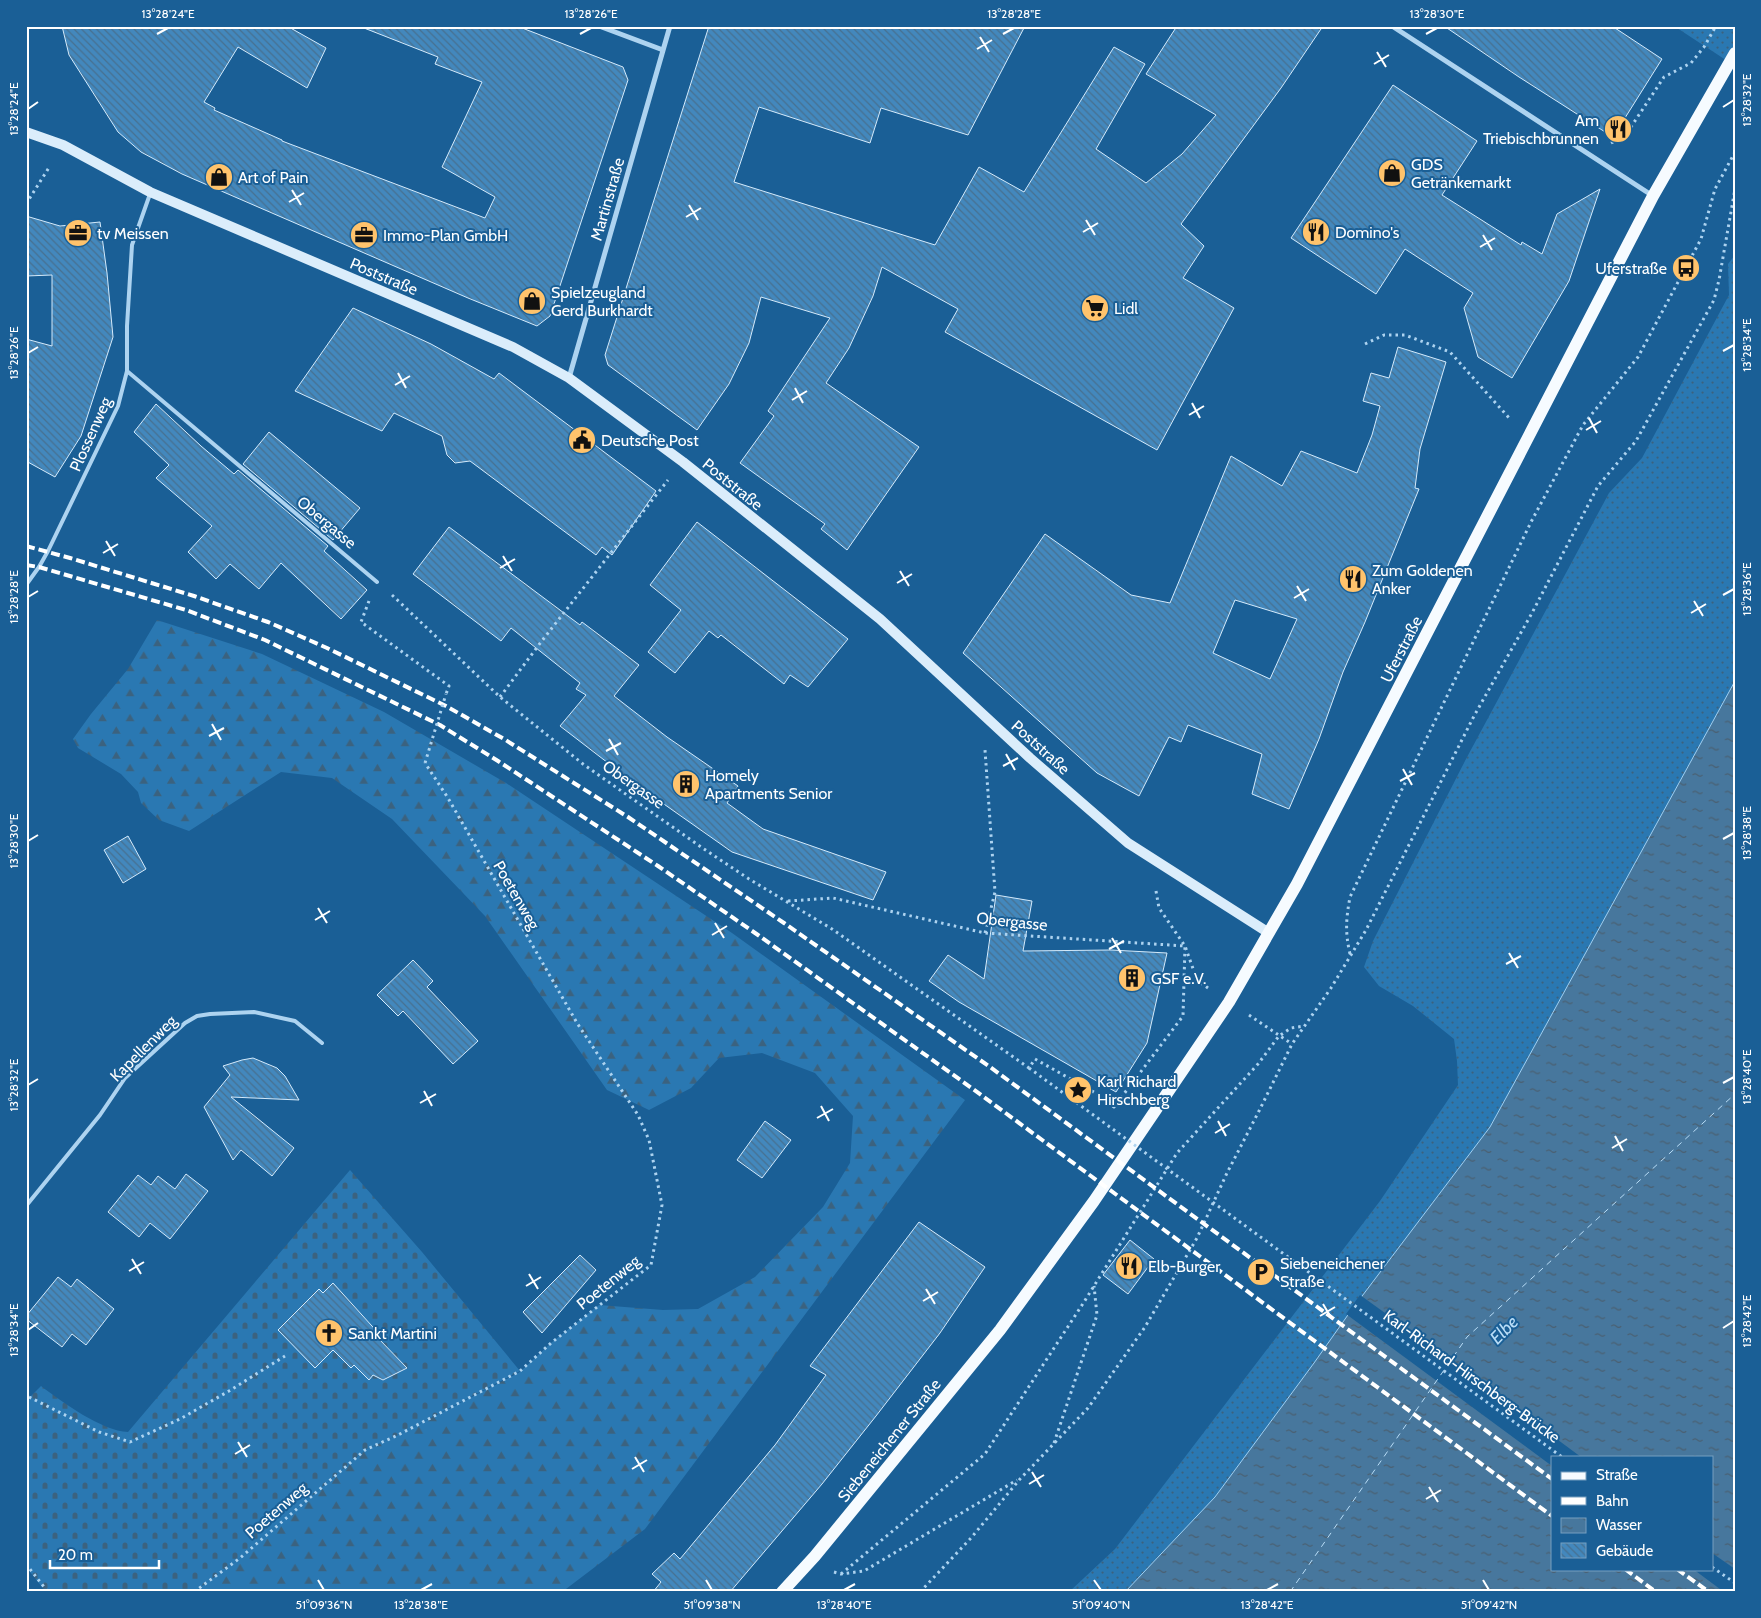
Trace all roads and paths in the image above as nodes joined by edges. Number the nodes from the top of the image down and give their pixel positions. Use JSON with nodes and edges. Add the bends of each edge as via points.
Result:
{"nodes":[{"id":1,"x":599,"y":26,"type":"edge"},
{"id":2,"x":670,"y":26,"type":"edge"},
{"id":3,"x":1392,"y":26,"type":"edge"},
{"id":4,"x":1716,"y":26,"type":"edge"},
{"id":5,"x":663,"y":50,"type":"junction"},
{"id":6,"x":1732,"y":58,"type":"edge"},
{"id":7,"x":26,"y":132,"type":"edge"},
{"id":8,"x":1610,"y":144,"type":"dead end"},
{"id":9,"x":63,"y":145,"type":"junction"},
{"id":10,"x":1735,"y":152,"type":"edge"},
{"id":11,"x":1735,"y":189,"type":"edge"},
{"id":12,"x":150,"y":192,"type":"junction"},
{"id":13,"x":1653,"y":196,"type":"junction"},
{"id":14,"x":26,"y":204,"type":"edge"},
{"id":15,"x":1365,"y":344,"type":"dead end"},
{"id":16,"x":127,"y":371,"type":"junction"},
{"id":17,"x":569,"y":378,"type":"junction"},
{"id":18,"x":1526,"y":438,"type":"junction"},
{"id":19,"x":682,"y":462,"type":"junction"},
{"id":20,"x":378,"y":582,"type":"joint"},
{"id":21,"x":26,"y":585,"type":"edge"},
{"id":22,"x":361,"y":622,"type":"dead end"},
{"id":23,"x":500,"y":697,"type":"junction"},
{"id":24,"x":983,"y":714,"type":"junction"},
{"id":25,"x":1150,"y":857,"type":"junction"},
{"id":26,"x":787,"y":901,"type":"junction"},
{"id":27,"x":1269,"y":932,"type":"junction"},
{"id":28,"x":985,"y":933,"type":"junction"},
{"id":29,"x":1185,"y":946,"type":"junction"},
{"id":30,"x":1350,"y":954,"type":"junction"},
{"id":31,"x":1229,"y":1002,"type":"junction"},
{"id":32,"x":1304,"y":1026,"type":"junction"},
{"id":33,"x":1279,"y":1036,"type":"junction"},
{"id":34,"x":322,"y":1043,"type":"dead end"},
{"id":35,"x":1292,"y":1044,"type":"junction"},
{"id":36,"x":1029,"y":1068,"type":"junction"},
{"id":37,"x":26,"y":1206,"type":"edge"},
{"id":38,"x":1094,"y":1285,"type":"junction"},
{"id":39,"x":285,"y":1356,"type":"dead end"},
{"id":40,"x":29,"y":1396,"type":"dead end"},
{"id":41,"x":1054,"y":1443,"type":"junction"},
{"id":42,"x":1561,"y":1456,"type":"edge"},
{"id":43,"x":1020,"y":1479,"type":"junction"},
{"id":44,"x":26,"y":1564,"type":"edge"},
{"id":45,"x":1714,"y":1568,"type":"edge"},
{"id":46,"x":1735,"y":1584,"type":"edge"},
{"id":47,"x":48,"y":1592,"type":"edge"},
{"id":48,"x":194,"y":1592,"type":"edge"},
{"id":49,"x":782,"y":1592,"type":"edge"},
{"id":50,"x":920,"y":1592,"type":"edge"}],
"edges":[{"from":1,"to":5,"type":"street"},
{"from":2,"to":5,"type":"street","name":"Martinstraße"},
{"from":3,"to":13,"type":"street"},
{"from":4,"to":8,"type":"path","via":[[1691,63],[1664,77],[1625,136]]},
{"from":5,"to":17,"type":"street","name":"Martinstraße"},
{"from":6,"to":13,"type":"main road","name":"Uferstraße"},
{"from":7,"to":9,"type":"main road","name":"Poststraße"},
{"from":9,"to":12,"type":"main road","name":"Poststraße"},
{"from":9,"to":14,"type":"path"},
{"from":10,"to":30,"type":"path","via":[[1715,189],[1701,239],[1638,357],[1583,425],[1531,522],[1414,763],[1350,897],[1345,920]]},
{"from":11,"to":30,"type":"path","via":[[1714,300],[1636,441],[1598,486],[1474,716],[1366,930]]},
{"from":12,"to":16,"type":"lane","name":"Plossenweg","via":[[132,245]]},
{"from":12,"to":17,"type":"main road","name":"Poststraße","via":[[513,347]]},
{"from":13,"to":18,"type":"main road","name":"Uferstraße"},
{"from":15,"to":18,"type":"path","via":[[1384,335],[1405,335],[1450,352]]},
{"from":16,"to":20,"type":"lane","name":"Obergasse"},
{"from":16,"to":21,"type":"lane","name":"Plossenweg","via":[[118,406],[48,551]]},
{"from":17,"to":19,"type":"main road","name":"Poststraße"},
{"from":18,"to":27,"type":"main road","name":"Uferstraße","via":[[1302,876]]},
{"from":19,"to":23,"type":"path"},
{"from":19,"to":24,"type":"main road","name":"Poststraße","via":[[880,619]]},
{"from":20,"to":23,"type":"path","name":"Obergasse"},
{"from":22,"to":48,"type":"path","name":"Poetenweg","bridge":true,"via":[[449,686],[425,763],[577,1023],[638,1115],[649,1140],[662,1205],[651,1265],[520,1372],[365,1450],[240,1558]]},
{"from":23,"to":26,"type":"path","name":"Obergasse","via":[[591,769],[701,847]]},
{"from":24,"to":25,"type":"main road","name":"Poststraße","via":[[1128,843]]},
{"from":24,"to":28,"type":"path","via":[[995,892]]},
{"from":25,"to":27,"type":"main road","name":"Poststraße"},
{"from":25,"to":29,"type":"path","via":[[1159,908]]},
{"from":26,"to":28,"type":"path","name":"Obergasse","via":[[833,898]]},
{"from":26,"to":36,"type":"path","name":"Karl-Richard-Hirschberg-Brücke","via":[[832,929]]},
{"from":27,"to":31,"type":"main road","name":"Siebeneichener Straße"},
{"from":28,"to":29,"type":"path","name":"Obergasse"},
{"from":29,"to":31,"type":"path","via":[[1197,980]]},
{"from":29,"to":36,"type":"path","via":[[1183,1016],[1114,1107],[1035,1059]]},
{"from":30,"to":32,"type":"path"},
{"from":31,"to":33,"type":"path"},
{"from":31,"to":49,"type":"main road","name":"Siebeneichener Straße","via":[[1089,1208],[1000,1330]]},
{"from":32,"to":33,"type":"path","via":[[1291,1028]]},
{"from":32,"to":35,"type":"path"},
{"from":33,"to":35,"type":"path"},
{"from":33,"to":38,"type":"path","via":[[1258,1064],[1177,1152]]},
{"from":34,"to":37,"type":"lane","name":"Kapellenweg","via":[[295,1020],[254,1012],[210,1014],[185,1022],[125,1078],[100,1115]]},
{"from":35,"to":41,"type":"path","via":[[1226,1173],[1197,1238],[1145,1327],[1088,1408]]},
{"from":36,"to":42,"type":"path","name":"Karl-Richard-Hirschberg-Brücke","bridge":true},
{"from":38,"to":41,"type":"path","via":[[1097,1315]]},
{"from":38,"to":43,"type":"path","via":[[985,1454],[841,1574],[864,1570]]},
{"from":39,"to":40,"type":"path","via":[[229,1392],[130,1442],[99,1432]]},
{"from":41,"to":43,"type":"path"},
{"from":43,"to":50,"type":"path"},
{"from":44,"to":47,"type":"path"},
{"from":45,"to":46,"type":"path"}]}
